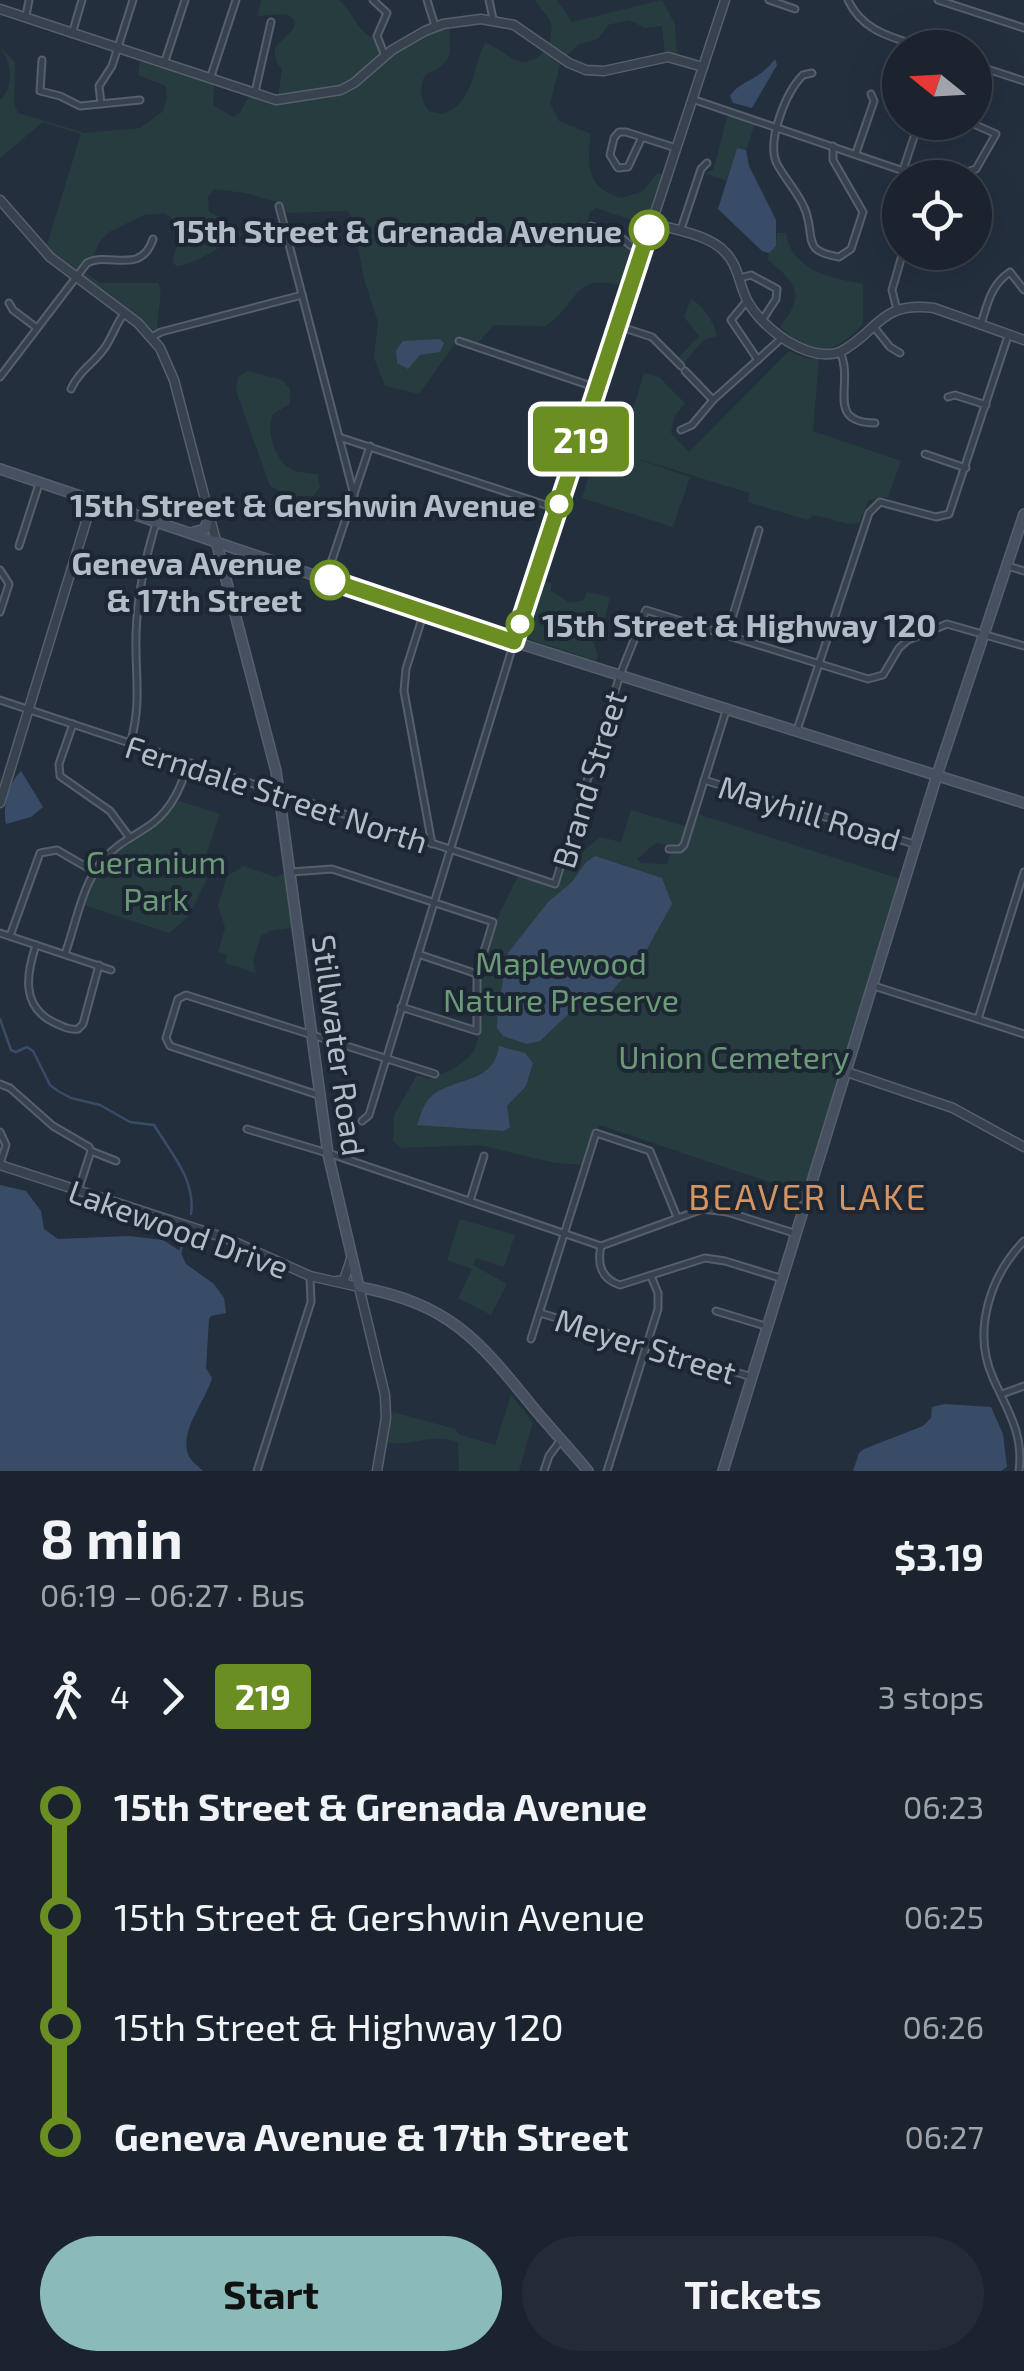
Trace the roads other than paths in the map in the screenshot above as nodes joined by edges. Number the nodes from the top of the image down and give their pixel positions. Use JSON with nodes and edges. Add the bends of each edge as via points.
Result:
{"nodes":[{"id":1,"x":29,"y":0,"type":"edge"},
{"id":2,"x":82,"y":0,"type":"edge"},
{"id":3,"x":133,"y":0,"type":"edge"},
{"id":4,"x":185,"y":0,"type":"edge"},
{"id":5,"x":236,"y":0,"type":"edge"},
{"id":6,"x":373,"y":0,"type":"edge"},
{"id":7,"x":427,"y":0,"type":"edge"},
{"id":8,"x":489,"y":0,"type":"edge"},
{"id":9,"x":724,"y":0,"type":"edge"},
{"id":10,"x":769,"y":0,"type":"edge"},
{"id":11,"x":848,"y":0,"type":"edge"},
{"id":12,"x":938,"y":0,"type":"edge"},
{"id":13,"x":795,"y":8,"type":"dead end"},
{"id":14,"x":0,"y":10,"type":"edge"},
{"id":15,"x":26,"y":18,"type":"junction"},
{"id":16,"x":493,"y":19,"type":"junction"},
{"id":17,"x":271,"y":22,"type":"dead end"},
{"id":18,"x":435,"y":26,"type":"junction"},
{"id":19,"x":1024,"y":28,"type":"edge"},
{"id":20,"x":882,"y":33,"type":"edge"},
{"id":21,"x":72,"y":34,"type":"junction"},
{"id":22,"x":117,"y":49,"type":"junction"},
{"id":23,"x":386,"y":56,"type":"junction"},
{"id":24,"x":42,"y":60,"type":"dead end"},
{"id":25,"x":164,"y":64,"type":"junction"},
{"id":26,"x":703,"y":67,"type":"junction"},
{"id":27,"x":992,"y":70,"type":"edge"},
{"id":28,"x":812,"y":73,"type":"dead end"},
{"id":29,"x":210,"y":79,"type":"junction"},
{"id":30,"x":1024,"y":81,"type":"edge"},
{"id":31,"x":871,"y":94,"type":"dead end"},
{"id":32,"x":254,"y":95,"type":"junction"},
{"id":33,"x":140,"y":100,"type":"dead end"},
{"id":34,"x":692,"y":100,"type":"junction"},
{"id":35,"x":101,"y":105,"type":"junction"},
{"id":36,"x":778,"y":128,"type":"junction"},
{"id":37,"x":992,"y":132,"type":"edge"},
{"id":38,"x":642,"y":137,"type":"junction"},
{"id":39,"x":834,"y":146,"type":"junction"},
{"id":40,"x":676,"y":148,"type":"junction"},
{"id":41,"x":856,"y":154,"type":"junction"},
{"id":42,"x":981,"y":160,"type":"edge"},
{"id":43,"x":707,"y":163,"type":"dead end"},
{"id":44,"x":882,"y":163,"type":"edge"},
{"id":45,"x":0,"y":200,"type":"edge"},
{"id":46,"x":279,"y":206,"type":"dead end"},
{"id":47,"x":652,"y":223,"type":"junction"},
{"id":48,"x":591,"y":226,"type":"dead end"},
{"id":49,"x":680,"y":232,"type":"junction"},
{"id":50,"x":152,"y":239,"type":"dead end"},
{"id":51,"x":642,"y":250,"type":"junction"},
{"id":52,"x":898,"y":270,"type":"edge"},
{"id":53,"x":75,"y":278,"type":"junction"},
{"id":54,"x":740,"y":278,"type":"junction"},
{"id":55,"x":1024,"y":290,"type":"edge"},
{"id":56,"x":302,"y":295,"type":"junction"},
{"id":57,"x":747,"y":301,"type":"junction"},
{"id":58,"x":9,"y":302,"type":"dead end"},
{"id":59,"x":897,"y":310,"type":"junction"},
{"id":60,"x":124,"y":314,"type":"junction"},
{"id":61,"x":763,"y":318,"type":"junction"},
{"id":62,"x":872,"y":324,"type":"junction"},
{"id":63,"x":982,"y":324,"type":"junction"},
{"id":64,"x":618,"y":326,"type":"junction"},
{"id":65,"x":37,"y":328,"type":"junction"},
{"id":66,"x":1009,"y":333,"type":"junction"},
{"id":67,"x":152,"y":337,"type":"junction"},
{"id":68,"x":783,"y":337,"type":"junction"},
{"id":69,"x":1024,"y":340,"type":"edge"},
{"id":70,"x":459,"y":341,"type":"dead end"},
{"id":71,"x":840,"y":352,"type":"junction"},
{"id":72,"x":900,"y":352,"type":"dead end"},
{"id":73,"x":758,"y":360,"type":"junction"},
{"id":74,"x":0,"y":375,"type":"edge"},
{"id":75,"x":597,"y":388,"type":"junction"},
{"id":76,"x":71,"y":389,"type":"dead end"},
{"id":77,"x":948,"y":397,"type":"dead end"},
{"id":78,"x":713,"y":400,"type":"junction"},
{"id":79,"x":986,"y":405,"type":"junction"},
{"id":80,"x":875,"y":423,"type":"dead end"},
{"id":81,"x":682,"y":430,"type":"dead end"},
{"id":82,"x":339,"y":438,"type":"junction"},
{"id":83,"x":370,"y":446,"type":"junction"},
{"id":84,"x":925,"y":454,"type":"dead end"},
{"id":85,"x":0,"y":468,"type":"edge"},
{"id":86,"x":966,"y":468,"type":"junction"},
{"id":87,"x":40,"y":482,"type":"junction"},
{"id":88,"x":354,"y":495,"type":"junction"},
{"id":89,"x":92,"y":499,"type":"junction"},
{"id":90,"x":558,"y":510,"type":"junction"},
{"id":91,"x":1024,"y":514,"type":"edge"},
{"id":92,"x":209,"y":515,"type":"junction"},
{"id":93,"x":153,"y":519,"type":"junction"},
{"id":94,"x":759,"y":530,"type":"dead end"},
{"id":95,"x":192,"y":532,"type":"junction"},
{"id":96,"x":216,"y":540,"type":"junction"},
{"id":97,"x":19,"y":546,"type":"dead end"},
{"id":98,"x":243,"y":550,"type":"junction"},
{"id":99,"x":222,"y":562,"type":"junction"},
{"id":100,"x":1007,"y":565,"type":"junction"},
{"id":101,"x":0,"y":570,"type":"edge"},
{"id":102,"x":1024,"y":570,"type":"edge"},
{"id":103,"x":326,"y":578,"type":"junction"},
{"id":104,"x":0,"y":612,"type":"edge"},
{"id":105,"x":424,"y":612,"type":"junction"},
{"id":106,"x":822,"y":626,"type":"dead end"},
{"id":107,"x":830,"y":629,"type":"junction"},
{"id":108,"x":727,"y":635,"type":"junction"},
{"id":109,"x":984,"y":635,"type":"junction"},
{"id":110,"x":514,"y":642,"type":"junction"},
{"id":111,"x":1024,"y":646,"type":"edge"},
{"id":112,"x":818,"y":664,"type":"junction"},
{"id":113,"x":620,"y":675,"type":"junction"},
{"id":114,"x":0,"y":700,"type":"edge"},
{"id":115,"x":726,"y":708,"type":"junction"},
{"id":116,"x":28,"y":710,"type":"junction"},
{"id":117,"x":73,"y":724,"type":"junction"},
{"id":118,"x":797,"y":730,"type":"junction"},
{"id":119,"x":130,"y":744,"type":"junction"},
{"id":120,"x":189,"y":763,"type":"junction"},
{"id":121,"x":938,"y":775,"type":"junction"},
{"id":122,"x":704,"y":780,"type":"junction"},
{"id":123,"x":280,"y":794,"type":"junction"},
{"id":124,"x":1024,"y":802,"type":"edge"},
{"id":125,"x":0,"y":803,"type":"edge"},
{"id":126,"x":130,"y":838,"type":"junction"},
{"id":127,"x":432,"y":844,"type":"junction"},
{"id":128,"x":916,"y":845,"type":"junction"},
{"id":129,"x":450,"y":850,"type":"junction"},
{"id":130,"x":669,"y":850,"type":"dead end"},
{"id":131,"x":94,"y":872,"type":"junction"},
{"id":132,"x":290,"y":872,"type":"junction"},
{"id":133,"x":1024,"y":872,"type":"edge"},
{"id":134,"x":555,"y":884,"type":"joint"},
{"id":135,"x":434,"y":903,"type":"junction"},
{"id":136,"x":1012,"y":912,"type":"junction"},
{"id":137,"x":1024,"y":916,"type":"edge"},
{"id":138,"x":0,"y":933,"type":"edge"},
{"id":139,"x":10,"y":936,"type":"junction"},
{"id":140,"x":36,"y":944,"type":"junction"},
{"id":141,"x":66,"y":954,"type":"junction"},
{"id":142,"x":418,"y":954,"type":"junction"},
{"id":143,"x":99,"y":966,"type":"junction"},
{"id":144,"x":111,"y":970,"type":"dead end"},
{"id":145,"x":477,"y":974,"type":"junction"},
{"id":146,"x":874,"y":985,"type":"junction"},
{"id":147,"x":401,"y":1007,"type":"junction"},
{"id":148,"x":978,"y":1019,"type":"junction"},
{"id":149,"x":1024,"y":1034,"type":"edge"},
{"id":150,"x":312,"y":1038,"type":"junction"},
{"id":151,"x":386,"y":1060,"type":"junction"},
{"id":152,"x":847,"y":1072,"type":"junction"},
{"id":153,"x":436,"y":1074,"type":"dead end"},
{"id":154,"x":0,"y":1084,"type":"edge"},
{"id":155,"x":320,"y":1096,"type":"junction"},
{"id":156,"x":362,"y":1121,"type":"dead end"},
{"id":157,"x":246,"y":1129,"type":"dead end"},
{"id":158,"x":0,"y":1132,"type":"edge"},
{"id":159,"x":1024,"y":1147,"type":"edge"},
{"id":160,"x":91,"y":1150,"type":"junction"},
{"id":161,"x":328,"y":1154,"type":"junction"},
{"id":162,"x":484,"y":1156,"type":"dead end"},
{"id":163,"x":116,"y":1161,"type":"dead end"},
{"id":164,"x":0,"y":1165,"type":"edge"},
{"id":165,"x":78,"y":1190,"type":"junction"},
{"id":166,"x":470,"y":1201,"type":"junction"},
{"id":167,"x":677,"y":1216,"type":"junction"},
{"id":168,"x":564,"y":1233,"type":"junction"},
{"id":169,"x":797,"y":1234,"type":"junction"},
{"id":170,"x":1024,"y":1242,"type":"edge"},
{"id":171,"x":601,"y":1246,"type":"junction"},
{"id":172,"x":352,"y":1259,"type":"junction"},
{"id":173,"x":310,"y":1276,"type":"junction"},
{"id":174,"x":651,"y":1276,"type":"junction"},
{"id":175,"x":783,"y":1279,"type":"junction"},
{"id":176,"x":329,"y":1282,"type":"junction"},
{"id":177,"x":359,"y":1287,"type":"junction"},
{"id":178,"x":381,"y":1291,"type":"junction"},
{"id":179,"x":364,"y":1310,"type":"junction"},
{"id":180,"x":716,"y":1311,"type":"dead end"},
{"id":181,"x":540,"y":1312,"type":"junction"},
{"id":182,"x":768,"y":1327,"type":"junction"},
{"id":183,"x":532,"y":1339,"type":"dead end"},
{"id":184,"x":646,"y":1345,"type":"junction"},
{"id":185,"x":752,"y":1378,"type":"junction"},
{"id":186,"x":1024,"y":1386,"type":"edge"},
{"id":187,"x":1002,"y":1394,"type":"junction"},
{"id":188,"x":560,"y":1441,"type":"junction"},
{"id":189,"x":257,"y":1471,"type":"edge"},
{"id":190,"x":377,"y":1471,"type":"edge"},
{"id":191,"x":544,"y":1471,"type":"edge"},
{"id":192,"x":585,"y":1471,"type":"edge"},
{"id":193,"x":608,"y":1471,"type":"edge"},
{"id":194,"x":723,"y":1471,"type":"edge"},
{"id":195,"x":1018,"y":1471,"type":"edge"}],
"edges":[{"from":1,"to":15,"type":"street"},
{"from":2,"to":21,"type":"street"},
{"from":3,"to":22,"type":"street"},
{"from":4,"to":25,"type":"street"},
{"from":5,"to":29,"type":"street"},
{"from":6,"to":23,"type":"street","via":[[387,12],[377,36]]},
{"from":7,"to":18,"type":"street"},
{"from":8,"to":16,"type":"street"},
{"from":9,"to":26,"type":"street"},
{"from":10,"to":13,"type":"street"},
{"from":11,"to":20,"type":"street","via":[[866,27]]},
{"from":12,"to":19,"type":"street"},
{"from":14,"to":15,"type":"street"},
{"from":15,"to":21,"type":"street"},
{"from":16,"to":18,"type":"street"},
{"from":16,"to":26,"type":"street","via":[[518,27],[587,71],[667,57]]},
{"from":17,"to":32,"type":"street"},
{"from":18,"to":23,"type":"street"},
{"from":21,"to":22,"type":"street"},
{"from":22,"to":25,"type":"street"},
{"from":22,"to":35,"type":"street","via":[[99,86]]},
{"from":23,"to":32,"type":"street","via":[[335,92],[282,100]]},
{"from":24,"to":35,"type":"street","via":[[40,91],[80,106]]},
{"from":25,"to":29,"type":"street"},
{"from":26,"to":34,"type":"street"},
{"from":27,"to":30,"type":"street"},
{"from":28,"to":36,"type":"street","via":[[798,80]]},
{"from":29,"to":32,"type":"street"},
{"from":31,"to":41,"type":"street"},
{"from":33,"to":35,"type":"street"},
{"from":34,"to":36,"type":"street"},
{"from":34,"to":40,"type":"street"},
{"from":36,"to":39,"type":"street"},
{"from":36,"to":39,"type":"street","via":[[775,157],[806,213],[810,242],[839,257],[851,249],[863,212],[833,160]]},
{"from":37,"to":42,"type":"street"},
{"from":38,"to":38,"type":"street","via":[[616,135],[610,156],[619,168],[629,166]]},
{"from":38,"to":40,"type":"street"},
{"from":39,"to":41,"type":"street"},
{"from":40,"to":47,"type":"street"},
{"from":41,"to":44,"type":"street"},
{"from":43,"to":49,"type":"street"},
{"from":45,"to":53,"type":"street"},
{"from":46,"to":56,"type":"street"},
{"from":47,"to":49,"type":"street"},
{"from":47,"to":51,"type":"street"},
{"from":48,"to":51,"type":"street"},
{"from":49,"to":54,"type":"street","via":[[722,249]]},
{"from":50,"to":53,"type":"street","via":[[142,255],[93,259]]},
{"from":51,"to":64,"type":"street"},
{"from":52,"to":59,"type":"street","via":[[892,290]]},
{"from":53,"to":60,"type":"street"},
{"from":53,"to":65,"type":"street"},
{"from":54,"to":57,"type":"street"},
{"from":54,"to":61,"type":"street","via":[[751,275],[776,289]]},
{"from":55,"to":63,"type":"street","via":[[1010,272],[1001,278]]},
{"from":56,"to":67,"type":"street"},
{"from":56,"to":82,"type":"street"},
{"from":57,"to":61,"type":"street"},
{"from":57,"to":73,"type":"street","via":[[731,320]]},
{"from":58,"to":65,"type":"street"},
{"from":59,"to":62,"type":"street"},
{"from":59,"to":63,"type":"street","via":[[934,308]]},
{"from":60,"to":67,"type":"street"},
{"from":60,"to":76,"type":"street"},
{"from":61,"to":68,"type":"street"},
{"from":62,"to":71,"type":"street"},
{"from":62,"to":72,"type":"street"},
{"from":63,"to":66,"type":"street"},
{"from":64,"to":75,"type":"street"},
{"from":64,"to":78,"type":"street","via":[[652,337]]},
{"from":65,"to":74,"type":"street"},
{"from":66,"to":69,"type":"street"},
{"from":66,"to":79,"type":"street"},
{"from":67,"to":92,"type":"street","via":[[172,371]]},
{"from":68,"to":71,"type":"street","via":[[803,352]]},
{"from":68,"to":73,"type":"street"},
{"from":70,"to":75,"type":"street"},
{"from":71,"to":80,"type":"street","via":[[847,369],[846,415]]},
{"from":73,"to":78,"type":"street"},
{"from":75,"to":90,"type":"street"},
{"from":77,"to":79,"type":"street"},
{"from":78,"to":81,"type":"street"},
{"from":79,"to":86,"type":"street"},
{"from":82,"to":83,"type":"street"},
{"from":82,"to":88,"type":"street"},
{"from":83,"to":88,"type":"street"},
{"from":83,"to":90,"type":"street"},
{"from":84,"to":86,"type":"street"},
{"from":85,"to":87,"type":"main road"},
{"from":86,"to":107,"type":"street","via":[[944,517],[888,502],[870,511]]},
{"from":87,"to":89,"type":"main road"},
{"from":87,"to":97,"type":"street"},
{"from":88,"to":103,"type":"street"},
{"from":89,"to":93,"type":"main road"},
{"from":89,"to":116,"type":"street"},
{"from":90,"to":110,"type":"street"},
{"from":91,"to":100,"type":"main road"},
{"from":92,"to":95,"type":"main road","via":[[205,529]]},
{"from":92,"to":96,"type":"street"},
{"from":93,"to":95,"type":"main road"},
{"from":93,"to":119,"type":"street","via":[[140,589],[139,710]]},
{"from":94,"to":108,"type":"street"},
{"from":95,"to":96,"type":"main road"},
{"from":96,"to":98,"type":"main road"},
{"from":96,"to":99,"type":"main road","name":"Stillwater Road"},
{"from":98,"to":99,"type":"main road","via":[[228,551]]},
{"from":98,"to":103,"type":"main road"},
{"from":99,"to":123,"type":"main road","name":"Stillwater Road"},
{"from":100,"to":102,"type":"street"},
{"from":100,"to":109,"type":"main road"},
{"from":101,"to":104,"type":"street","via":[[8,584]]},
{"from":103,"to":105,"type":"main road"},
{"from":105,"to":110,"type":"main road"},
{"from":105,"to":127,"type":"street","via":[[404,685]]},
{"from":106,"to":107,"type":"street"},
{"from":107,"to":112,"type":"street"},
{"from":108,"to":112,"type":"street"},
{"from":108,"to":113,"type":"street","name":"Brand Street","via":[[646,610]]},
{"from":109,"to":111,"type":"street"},
{"from":109,"to":112,"type":"street","via":[[938,626],[908,640],[876,679]]},
{"from":109,"to":121,"type":"main road"},
{"from":110,"to":113,"type":"main road"},
{"from":110,"to":129,"type":"street"},
{"from":112,"to":118,"type":"street"},
{"from":113,"to":115,"type":"main road"},
{"from":113,"to":134,"type":"street","name":"Brand Street"},
{"from":114,"to":116,"type":"street","name":"Ferndale Street North"},
{"from":115,"to":118,"type":"main road"},
{"from":115,"to":122,"type":"street"},
{"from":116,"to":117,"type":"street","name":"Ferndale Street North"},
{"from":116,"to":125,"type":"street"},
{"from":117,"to":119,"type":"street","name":"Ferndale Street North"},
{"from":117,"to":126,"type":"street","via":[[60,776],[110,811]]},
{"from":118,"to":121,"type":"main road"},
{"from":119,"to":120,"type":"street","name":"Ferndale Street North"},
{"from":120,"to":123,"type":"street","name":"Ferndale Street North"},
{"from":120,"to":126,"type":"street","via":[[166,810]]},
{"from":121,"to":124,"type":"main road"},
{"from":121,"to":128,"type":"main road"},
{"from":122,"to":128,"type":"street","name":"Mayhill Road"},
{"from":122,"to":130,"type":"street","via":[[684,846]]},
{"from":123,"to":127,"type":"street","name":"Ferndale Street North"},
{"from":123,"to":132,"type":"main road","name":"Stillwater Road"},
{"from":126,"to":131,"type":"street"},
{"from":127,"to":129,"type":"street","name":"Ferndale Street North"},
{"from":128,"to":146,"type":"main road"},
{"from":129,"to":134,"type":"street","name":"Ferndale Street North"},
{"from":129,"to":135,"type":"street"},
{"from":131,"to":139,"type":"street","via":[[54,850],[43,851]]},
{"from":131,"to":141,"type":"street"},
{"from":132,"to":135,"type":"street","via":[[332,869]]},
{"from":132,"to":150,"type":"main road","name":"Stillwater Road"},
{"from":133,"to":136,"type":"street"},
{"from":135,"to":142,"type":"street"},
{"from":135,"to":145,"type":"street","via":[[494,922]]},
{"from":136,"to":137,"type":"street"},
{"from":136,"to":148,"type":"street"},
{"from":138,"to":139,"type":"street"},
{"from":139,"to":140,"type":"street"},
{"from":140,"to":141,"type":"street"},
{"from":140,"to":143,"type":"street","via":[[27,975],[35,1009],[71,1030],[84,1024]]},
{"from":141,"to":143,"type":"street"},
{"from":142,"to":145,"type":"street"},
{"from":142,"to":147,"type":"street"},
{"from":143,"to":144,"type":"street"},
{"from":145,"to":147,"type":"street","via":[[478,1030]]},
{"from":146,"to":148,"type":"street"},
{"from":146,"to":152,"type":"main road"},
{"from":147,"to":151,"type":"street"},
{"from":148,"to":149,"type":"street"},
{"from":150,"to":151,"type":"street"},
{"from":150,"to":155,"type":"main road","name":"Stillwater Road"},
{"from":150,"to":155,"type":"street","via":[[181,995],[167,1043]]},
{"from":151,"to":153,"type":"street"},
{"from":151,"to":156,"type":"street"},
{"from":152,"to":159,"type":"street","via":[[953,1108]]},
{"from":152,"to":169,"type":"main road"},
{"from":154,"to":160,"type":"street"},
{"from":155,"to":161,"type":"main road","name":"Stillwater Road"},
{"from":157,"to":161,"type":"street"},
{"from":158,"to":164,"type":"street","via":[[6,1145]]},
{"from":160,"to":163,"type":"street"},
{"from":160,"to":165,"type":"street"},
{"from":161,"to":166,"type":"street"},
{"from":161,"to":172,"type":"main road","name":"Stillwater Road"},
{"from":162,"to":166,"type":"street"},
{"from":164,"to":165,"type":"street","name":"Lakewood Drive"},
{"from":165,"to":173,"type":"street","name":"Lakewood Drive","via":[[228,1240]]},
{"from":166,"to":168,"type":"street"},
{"from":167,"to":168,"type":"street","via":[[650,1151],[596,1133]]},
{"from":167,"to":169,"type":"street","via":[[719,1210]]},
{"from":167,"to":171,"type":"street"},
{"from":168,"to":171,"type":"street"},
{"from":168,"to":181,"type":"street"},
{"from":169,"to":175,"type":"main road"},
{"from":170,"to":187,"type":"street","via":[[1002,1268],[986,1314],[986,1357]]},
{"from":171,"to":174,"type":"street","via":[[600,1266],[612,1282]]},
{"from":172,"to":176,"type":"street","via":[[347,1277]]},
{"from":172,"to":177,"type":"main road","name":"Stillwater Road"},
{"from":172,"to":178,"type":"main road"},
{"from":173,"to":176,"type":"street","name":"Lakewood Drive"},
{"from":173,"to":189,"type":"street","via":[[310,1302]]},
{"from":174,"to":175,"type":"street","via":[[712,1258]]},
{"from":174,"to":184,"type":"street","via":[[659,1304]]},
{"from":175,"to":182,"type":"main road"},
{"from":176,"to":177,"type":"street","name":"Lakewood Drive"},
{"from":177,"to":178,"type":"main road"},
{"from":177,"to":179,"type":"street"},
{"from":178,"to":179,"type":"street"},
{"from":178,"to":188,"type":"main road","via":[[432,1309],[466,1331]]},
{"from":179,"to":190,"type":"street","via":[[385,1395]]},
{"from":180,"to":182,"type":"street"},
{"from":181,"to":183,"type":"street"},
{"from":181,"to":184,"type":"street","name":"Meyer Street"},
{"from":182,"to":185,"type":"main road"},
{"from":184,"to":185,"type":"street","name":"Meyer Street"},
{"from":184,"to":193,"type":"street"},
{"from":185,"to":194,"type":"main road"},
{"from":186,"to":187,"type":"street"},
{"from":187,"to":195,"type":"street","via":[[1021,1432]]},
{"from":188,"to":191,"type":"street"},
{"from":188,"to":192,"type":"main road"}]}
